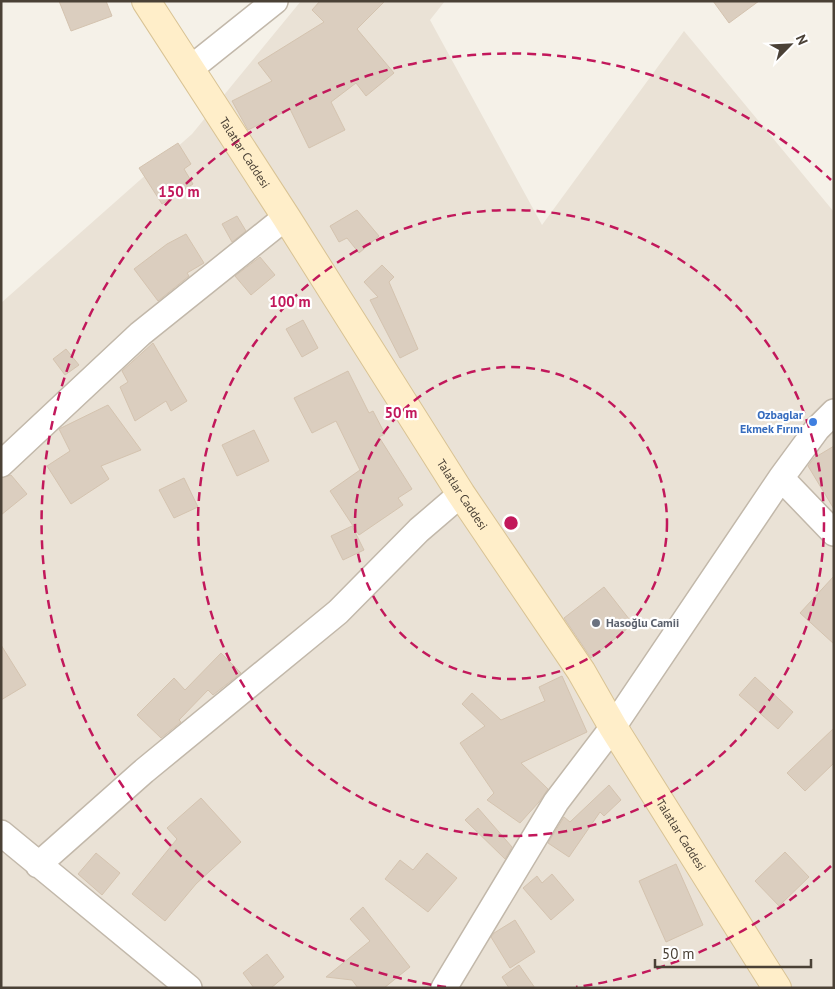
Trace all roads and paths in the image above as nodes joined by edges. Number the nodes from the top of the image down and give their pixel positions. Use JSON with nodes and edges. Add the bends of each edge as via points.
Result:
{"nodes":[{"id":1,"x":146,"y":1,"type":"edge"},
{"id":2,"x":275,"y":1,"type":"edge"},
{"id":3,"x":190,"y":70,"type":"junction"},
{"id":4,"x":286,"y":217,"type":"junction"},
{"id":5,"x":834,"y":412,"type":"edge"},
{"id":6,"x":1,"y":464,"type":"edge"},
{"id":7,"x":781,"y":478,"type":"junction"},
{"id":8,"x":461,"y":494,"type":"junction"},
{"id":9,"x":834,"y":533,"type":"edge"},
{"id":10,"x":613,"y":727,"type":"junction"},
{"id":11,"x":1,"y":832,"type":"edge"},
{"id":12,"x":38,"y":865,"type":"junction"},
{"id":13,"x":189,"y":988,"type":"edge"},
{"id":14,"x":444,"y":988,"type":"edge"},
{"id":15,"x":777,"y":988,"type":"edge"}],
"edges":[{"from":1,"to":3,"type":"street","name":"Talatlar Caddesi"},
{"from":2,"to":3,"type":"street"},
{"from":3,"to":4,"type":"street","name":"Talatlar Caddesi"},
{"from":4,"to":6,"type":"street","via":[[140,334]]},
{"from":4,"to":8,"type":"street","name":"Talatlar Caddesi"},
{"from":5,"to":7,"type":"street","via":[[817,429]]},
{"from":7,"to":9,"type":"street"},
{"from":7,"to":10,"type":"street"},
{"from":8,"to":10,"type":"street","name":"Talatlar Caddesi","via":[[581,671]]},
{"from":8,"to":12,"type":"street","via":[[338,612],[144,771]]},
{"from":10,"to":14,"type":"street","via":[[556,802]]},
{"from":10,"to":15,"type":"street","name":"Talatlar Caddesi"},
{"from":11,"to":12,"type":"street"},
{"from":12,"to":13,"type":"street"}]}
